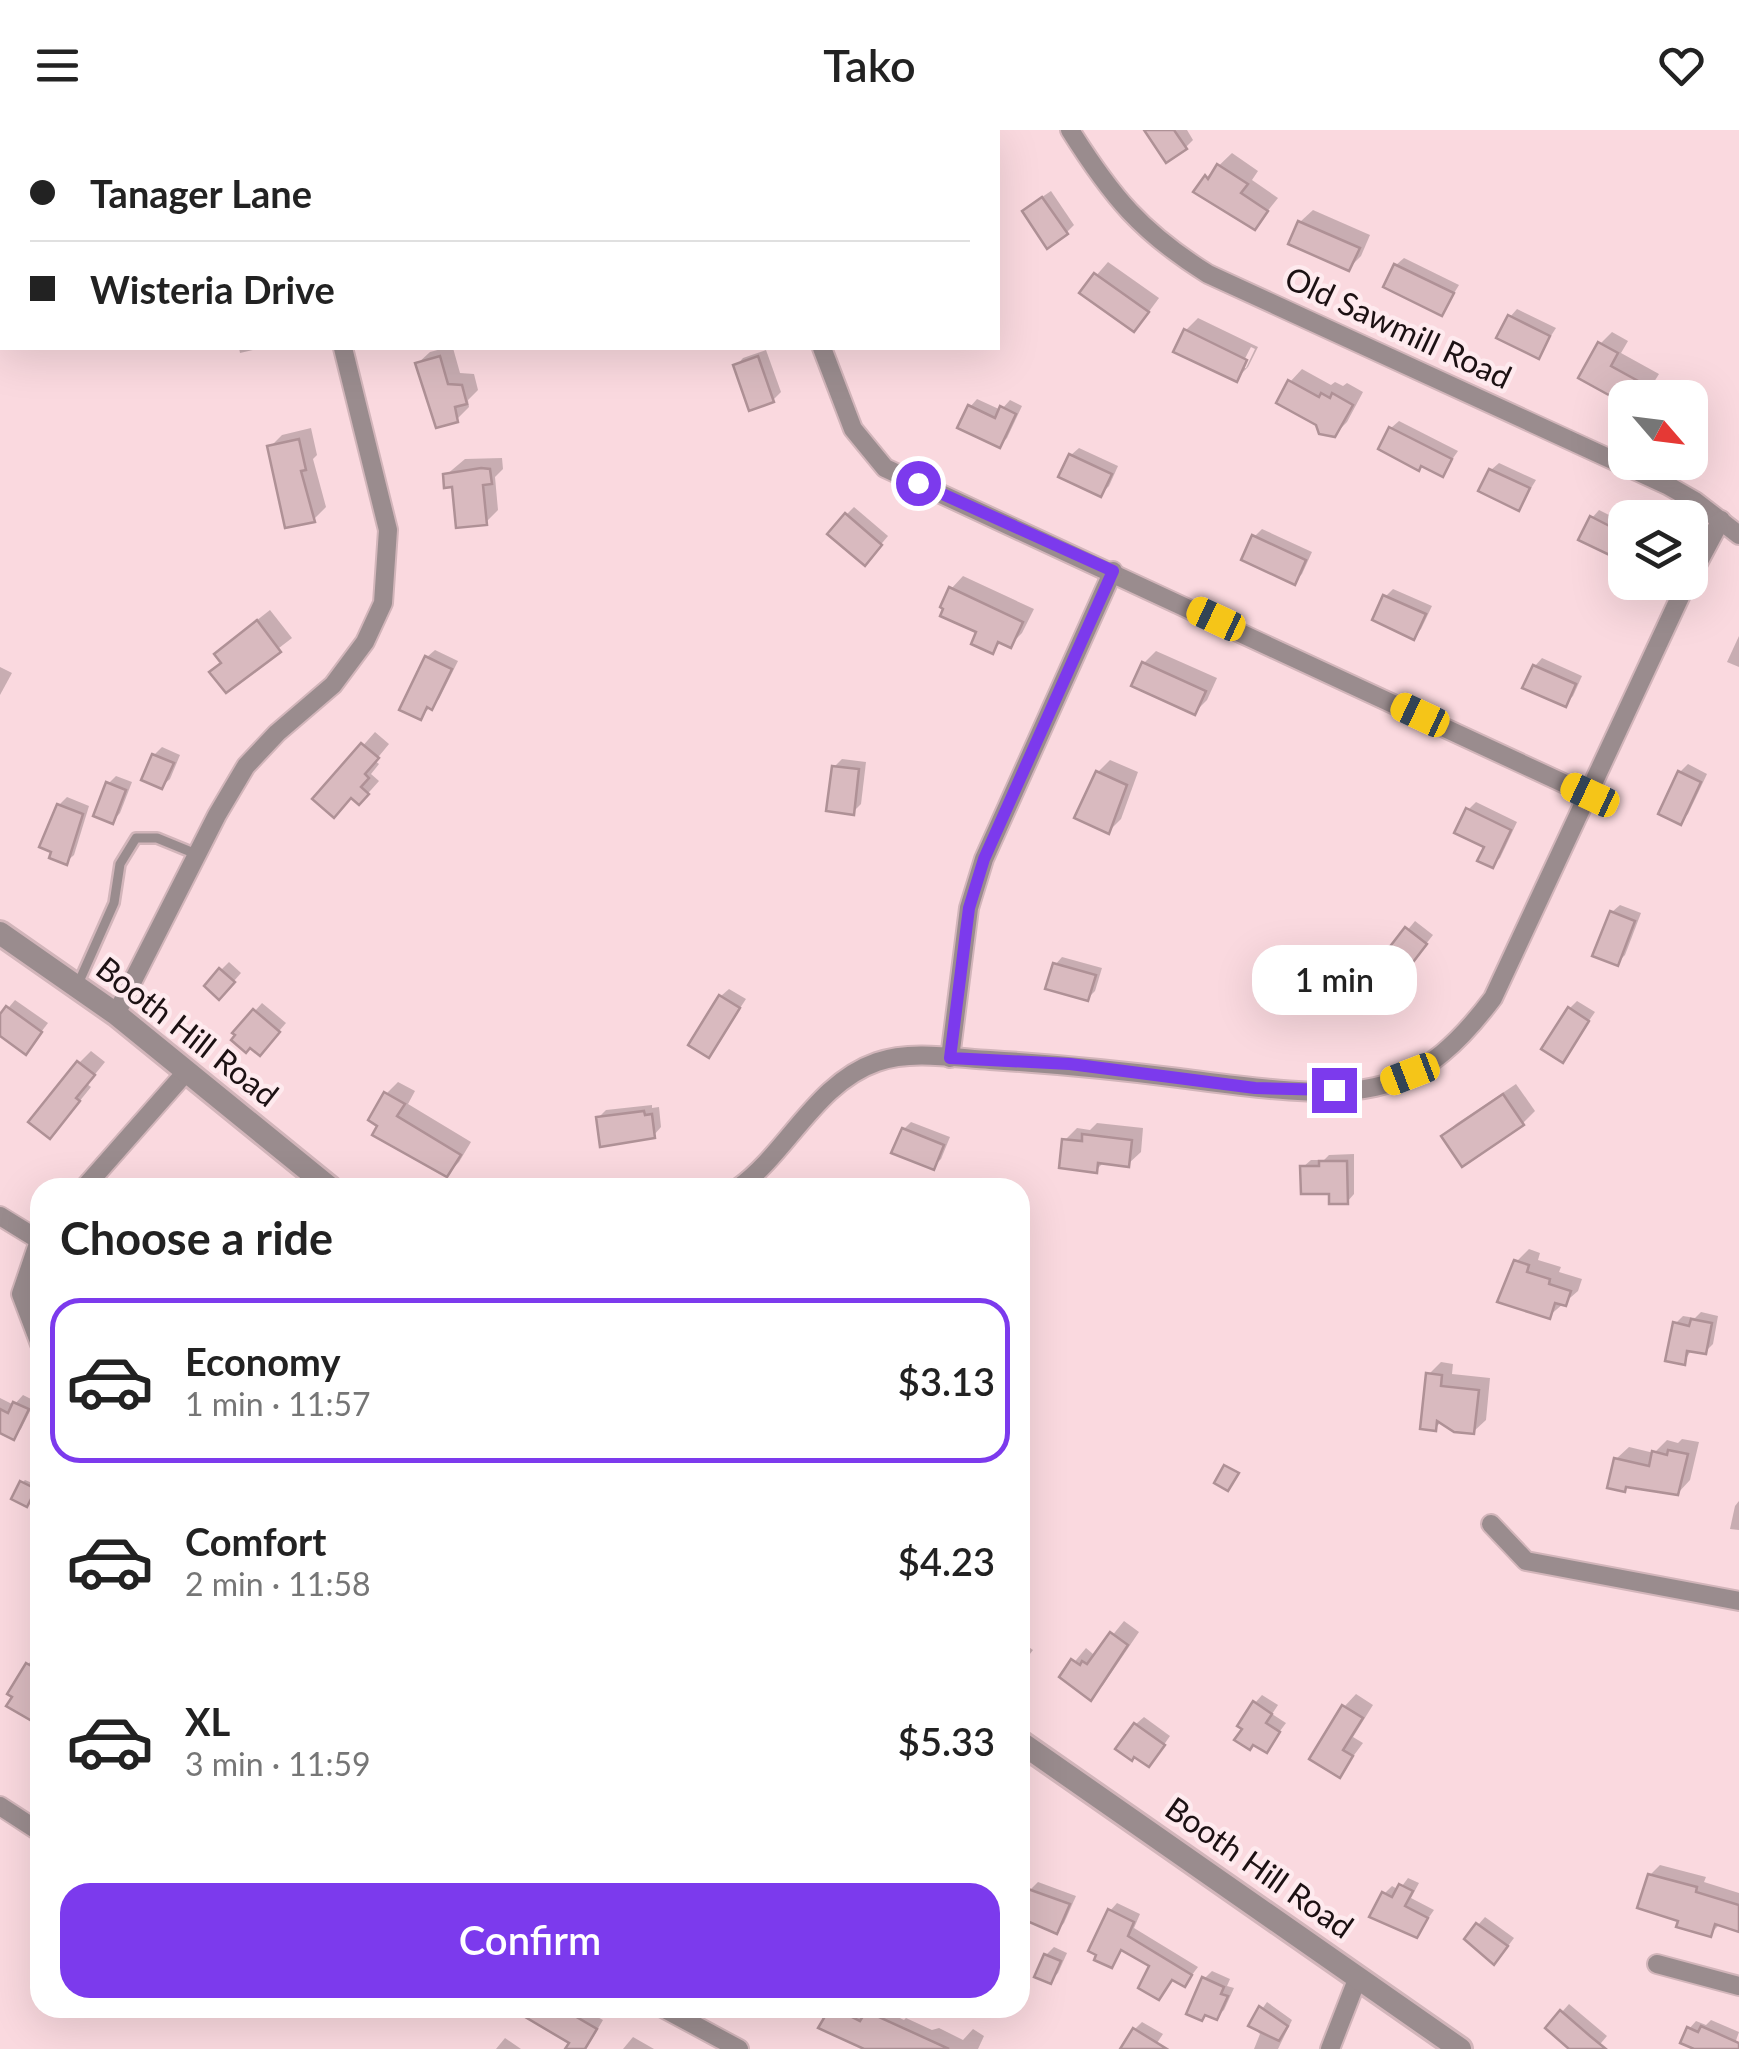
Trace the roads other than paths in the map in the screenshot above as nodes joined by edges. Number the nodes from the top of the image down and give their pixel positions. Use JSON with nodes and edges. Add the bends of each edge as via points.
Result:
{"nodes":[{"id":1,"x":1070,"y":130,"type":"edge"},
{"id":2,"x":343,"y":350,"type":"edge"},
{"id":3,"x":823,"y":350,"type":"edge"},
{"id":4,"x":1722,"y":520,"type":"junction"},
{"id":5,"x":1739,"y":535,"type":"edge"},
{"id":6,"x":1708,"y":545,"type":"edge"},
{"id":7,"x":1113,"y":571,"type":"junction"},
{"id":8,"x":1680,"y":600,"type":"edge"},
{"id":9,"x":1590,"y":795,"type":"junction"},
{"id":10,"x":196,"y":854,"type":"junction"},
{"id":11,"x":0,"y":933,"type":"edge"},
{"id":12,"x":77,"y":987,"type":"junction"},
{"id":13,"x":116,"y":1014,"type":"junction"},
{"id":14,"x":950,"y":1058,"type":"junction"},
{"id":15,"x":187,"y":1071,"type":"junction"},
{"id":16,"x":93,"y":1178,"type":"edge"},
{"id":17,"x":318,"y":1178,"type":"edge"},
{"id":18,"x":752,"y":1178,"type":"edge"},
{"id":19,"x":0,"y":1216,"type":"edge"},
{"id":20,"x":30,"y":1234,"type":"edge"},
{"id":21,"x":30,"y":1266,"type":"edge"},
{"id":22,"x":30,"y":1318,"type":"edge"},
{"id":23,"x":1491,"y":1524,"type":"dead end"},
{"id":24,"x":1739,"y":1602,"type":"edge"},
{"id":25,"x":1030,"y":1749,"type":"edge"},
{"id":26,"x":0,"y":1806,"type":"edge"},
{"id":27,"x":30,"y":1826,"type":"edge"},
{"id":28,"x":1657,"y":1964,"type":"dead end"},
{"id":29,"x":1358,"y":1977,"type":"junction"},
{"id":30,"x":1739,"y":1986,"type":"edge"},
{"id":31,"x":682,"y":2018,"type":"edge"},
{"id":32,"x":739,"y":2049,"type":"edge"},
{"id":33,"x":1330,"y":2049,"type":"edge"},
{"id":34,"x":1460,"y":2049,"type":"edge"}],
"edges":[{"from":1,"to":4,"type":"street","name":"Old Sawmill Road","via":[[1142,227],[1208,274],[1668,485]]},
{"from":2,"to":10,"type":"street","via":[[388,530],[383,602],[365,642],[333,685],[246,766]]},
{"from":3,"to":7,"type":"street","via":[[853,429],[886,468]]},
{"from":4,"to":5,"type":"street","name":"Old Sawmill Road"},
{"from":4,"to":6,"type":"street"},
{"from":7,"to":9,"type":"street"},
{"from":7,"to":14,"type":"street","via":[[984,859],[969,908]]},
{"from":8,"to":9,"type":"street"},
{"from":9,"to":14,"type":"street","via":[[1493,998],[1442,1056],[1410,1074],[1375,1087],[1255,1088],[1070,1064]]},
{"from":10,"to":12,"type":"lane","via":[[158,838],[136,838],[120,864],[114,904]]},
{"from":10,"to":13,"type":"street"},
{"from":11,"to":12,"type":"street","name":"Booth Hill Road"},
{"from":12,"to":13,"type":"street","name":"Booth Hill Road"},
{"from":13,"to":15,"type":"street","name":"Booth Hill Road"},
{"from":14,"to":18,"type":"street","via":[[877,1062],[842,1082]]},
{"from":15,"to":16,"type":"street"},
{"from":15,"to":17,"type":"street","name":"Booth Hill Road"},
{"from":19,"to":20,"type":"street"},
{"from":21,"to":22,"type":"street","via":[[21,1294]]},
{"from":23,"to":24,"type":"street","via":[[1526,1561]]},
{"from":25,"to":29,"type":"street","name":"Booth Hill Road"},
{"from":26,"to":27,"type":"street"},
{"from":28,"to":30,"type":"street"},
{"from":29,"to":33,"type":"street"},
{"from":29,"to":34,"type":"street","name":"Booth Hill Road"},
{"from":31,"to":32,"type":"street"}]}
